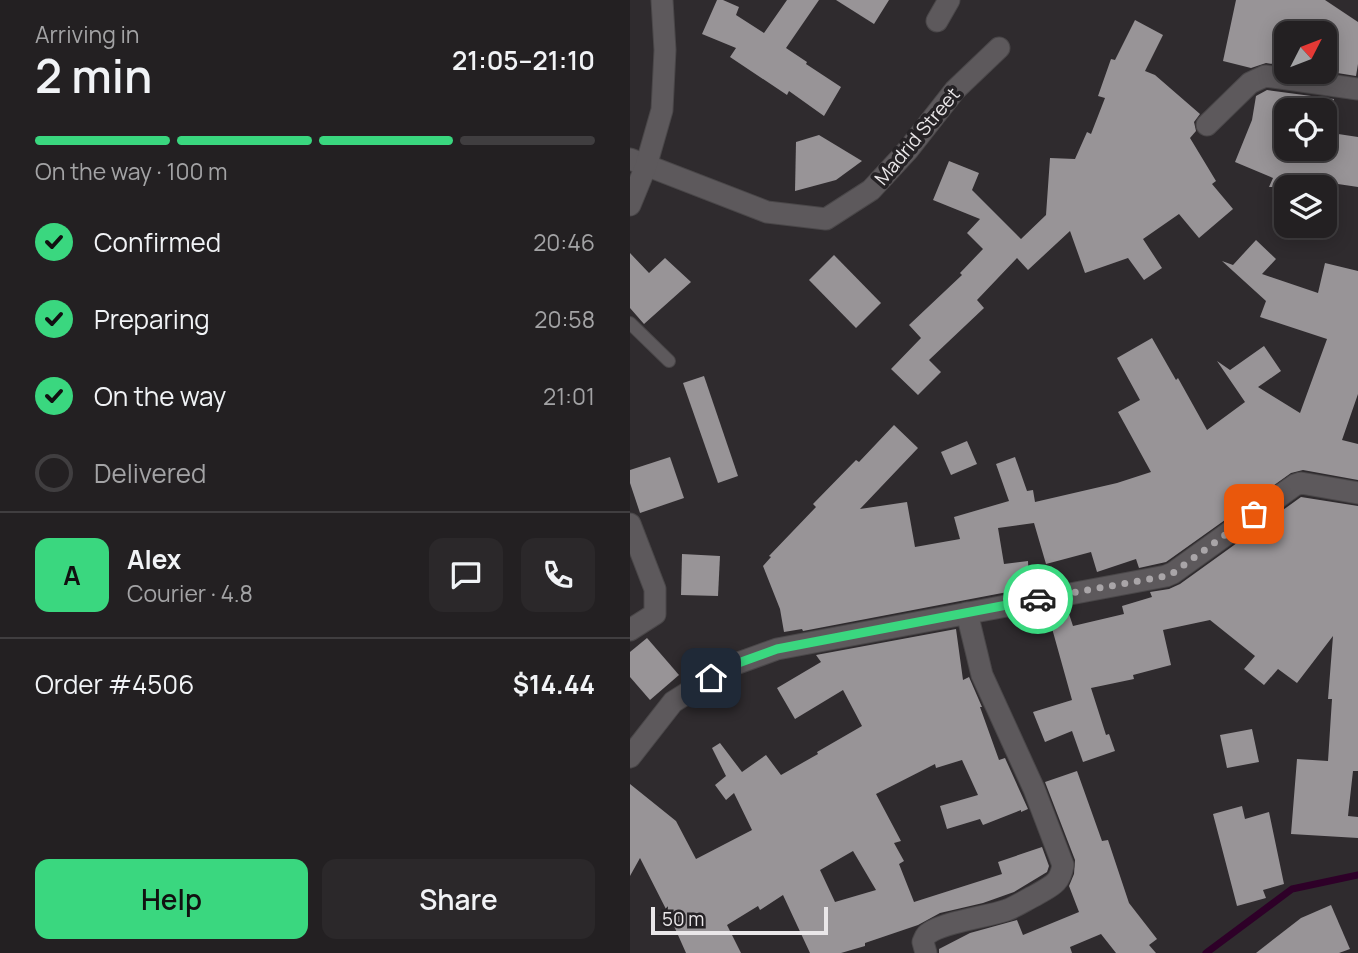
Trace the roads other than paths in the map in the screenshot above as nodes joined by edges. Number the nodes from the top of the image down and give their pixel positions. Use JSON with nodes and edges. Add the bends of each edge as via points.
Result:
{"nodes":[{"id":1,"x":662,"y":0,"type":"edge"},
{"id":2,"x":950,"y":0,"type":"edge"},
{"id":3,"x":937,"y":21,"type":"dead end"},
{"id":4,"x":999,"y":48,"type":"dead end"},
{"id":5,"x":1358,"y":89,"type":"edge"},
{"id":6,"x":1207,"y":125,"type":"dead end"},
{"id":7,"x":638,"y":162,"type":"edge"},
{"id":8,"x":630,"y":205,"type":"edge"},
{"id":9,"x":630,"y":323,"type":"edge"},
{"id":10,"x":669,"y":361,"type":"dead end"},
{"id":11,"x":1358,"y":493,"type":"edge"},
{"id":12,"x":630,"y":524,"type":"edge"},
{"id":13,"x":967,"y":613,"type":"junction"},
{"id":14,"x":630,"y":630,"type":"edge"},
{"id":15,"x":630,"y":757,"type":"edge"},
{"id":16,"x":926,"y":953,"type":"edge"}],
"edges":[{"from":1,"to":7,"type":"street","via":[[662,110]]},
{"from":2,"to":3,"type":"street"},
{"from":4,"to":7,"type":"street","name":"Madrid Street","via":[[956,90],[871,190],[826,219],[767,212]]},
{"from":5,"to":6,"type":"street","via":[[1265,76],[1250,83]]},
{"from":7,"to":8,"type":"street"},
{"from":9,"to":10,"type":"lane"},
{"from":11,"to":13,"type":"street","via":[[1301,483],[1166,576]]},
{"from":12,"to":14,"type":"street","via":[[655,589],[655,614]]},
{"from":13,"to":15,"type":"street","via":[[777,649],[730,666],[673,702]]},
{"from":13,"to":16,"type":"street","via":[[982,675],[1063,865],[1055,884],[1023,902],[929,932],[923,942]]}]}
